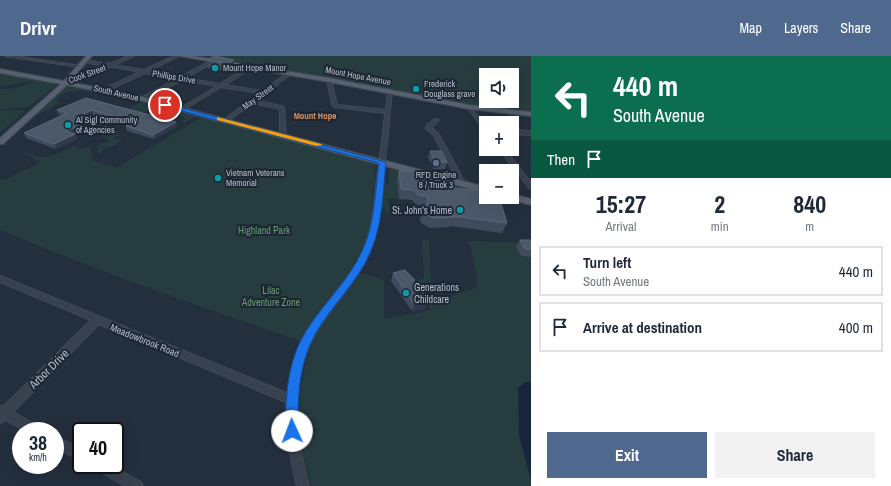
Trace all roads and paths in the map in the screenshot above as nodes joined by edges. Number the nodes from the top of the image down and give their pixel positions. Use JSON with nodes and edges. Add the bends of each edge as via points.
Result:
{"nodes":[{"id":1,"x":6,"y":56,"type":"edge"},
{"id":2,"x":89,"y":56,"type":"edge"},
{"id":3,"x":132,"y":56,"type":"edge"},
{"id":4,"x":177,"y":56,"type":"edge"},
{"id":5,"x":182,"y":56,"type":"edge"},
{"id":6,"x":84,"y":61,"type":"junction"},
{"id":7,"x":213,"y":61,"type":"junction"},
{"id":8,"x":110,"y":65,"type":"junction"},
{"id":9,"x":79,"y":66,"type":"junction"},
{"id":10,"x":250,"y":67,"type":"junction"},
{"id":11,"x":0,"y":70,"type":"edge"},
{"id":12,"x":144,"y":72,"type":"junction"},
{"id":13,"x":290,"y":73,"type":"junction"},
{"id":14,"x":181,"y":78,"type":"junction"},
{"id":15,"x":328,"y":80,"type":"junction"},
{"id":16,"x":64,"y":82,"type":"junction"},
{"id":17,"x":222,"y":85,"type":"junction"},
{"id":18,"x":106,"y":90,"type":"junction"},
{"id":19,"x":390,"y":91,"type":"junction"},
{"id":20,"x":264,"y":93,"type":"junction"},
{"id":21,"x":143,"y":99,"type":"junction"},
{"id":22,"x":252,"y":101,"type":"junction"},
{"id":23,"x":469,"y":107,"type":"junction"},
{"id":24,"x":183,"y":109,"type":"junction"},
{"id":25,"x":388,"y":112,"type":"junction"},
{"id":26,"x":531,"y":114,"type":"edge"},
{"id":27,"x":226,"y":120,"type":"junction"},
{"id":28,"x":437,"y":120,"type":"dead end"},
{"id":29,"x":479,"y":120,"type":"edge"},
{"id":30,"x":519,"y":132,"type":"edge"},
{"id":31,"x":531,"y":133,"type":"edge"},
{"id":32,"x":0,"y":135,"type":"edge"},
{"id":33,"x":283,"y":136,"type":"junction"},
{"id":34,"x":0,"y":142,"type":"edge"},
{"id":35,"x":507,"y":156,"type":"edge"},
{"id":36,"x":383,"y":162,"type":"junction"},
{"id":37,"x":462,"y":183,"type":"junction"},
{"id":38,"x":531,"y":187,"type":"edge"},
{"id":39,"x":479,"y":188,"type":"edge"},
{"id":40,"x":519,"y":199,"type":"edge"},
{"id":41,"x":531,"y":202,"type":"edge"},
{"id":42,"x":0,"y":279,"type":"edge"},
{"id":43,"x":97,"y":320,"type":"junction"},
{"id":44,"x":291,"y":399,"type":"junction"},
{"id":45,"x":2,"y":414,"type":"edge"},
{"id":46,"x":18,"y":422,"type":"edge"},
{"id":47,"x":115,"y":474,"type":"edge"},
{"id":48,"x":137,"y":486,"type":"edge"},
{"id":49,"x":303,"y":486,"type":"edge"}],
"edges":[{"from":1,"to":9,"type":"street"},
{"from":2,"to":6,"type":"main road"},
{"from":3,"to":8,"type":"street","name":"Cook Street"},
{"from":4,"to":12,"type":"street"},
{"from":5,"to":7,"type":"main road","name":"Mount Hope Avenue"},
{"from":6,"to":8,"type":"street","name":"Phillips Drive"},
{"from":6,"to":9,"type":"main road"},
{"from":7,"to":10,"type":"main road","name":"Mount Hope Avenue"},
{"from":7,"to":14,"type":"street"},
{"from":8,"to":12,"type":"street","name":"Phillips Drive"},
{"from":8,"to":16,"type":"street","name":"Cook Street","via":[[74,81]]},
{"from":9,"to":16,"type":"main road"},
{"from":10,"to":13,"type":"main road","name":"Mount Hope Avenue"},
{"from":10,"to":17,"type":"street"},
{"from":11,"to":16,"type":"main road","name":"South Avenue"},
{"from":12,"to":14,"type":"street","name":"Phillips Drive"},
{"from":12,"to":18,"type":"street"},
{"from":13,"to":15,"type":"main road","name":"Mount Hope Avenue"},
{"from":13,"to":20,"type":"street","name":"May Street"},
{"from":14,"to":17,"type":"street","name":"Phillips Drive"},
{"from":14,"to":21,"type":"street"},
{"from":15,"to":19,"type":"main road","name":"Mount Hope Avenue"},
{"from":15,"to":25,"type":"street","via":[[336,106]]},
{"from":16,"to":18,"type":"main road","name":"South Avenue"},
{"from":16,"to":32,"type":"main road"},
{"from":16,"to":34,"type":"main road","via":[[63,86]]},
{"from":17,"to":20,"type":"street","name":"Phillips Drive"},
{"from":17,"to":24,"type":"street"},
{"from":18,"to":21,"type":"main road","name":"South Avenue"},
{"from":19,"to":23,"type":"main road","name":"Mount Hope Avenue"},
{"from":19,"to":25,"type":"street"},
{"from":20,"to":22,"type":"street","name":"May Street"},
{"from":21,"to":24,"type":"main road","name":"South Avenue"},
{"from":22,"to":27,"type":"street","name":"May Street"},
{"from":22,"to":33,"type":"street","via":[[282,108]]},
{"from":23,"to":26,"type":"main road","name":"Mount Hope Avenue"},
{"from":23,"to":29,"type":"street"},
{"from":24,"to":27,"type":"main road","name":"South Avenue"},
{"from":25,"to":36,"type":"street"},
{"from":27,"to":33,"type":"main road","name":"South Avenue"},
{"from":28,"to":37,"type":"street","via":[[429,129],[435,133]]},
{"from":30,"to":31,"type":"street"},
{"from":33,"to":36,"type":"main road","name":"South Avenue"},
{"from":35,"to":38,"type":"street"},
{"from":36,"to":37,"type":"main road","name":"South Avenue"},
{"from":36,"to":44,"type":"street","via":[[368,248],[356,272],[305,343]]},
{"from":37,"to":39,"type":"main road","name":"South Avenue"},
{"from":40,"to":41,"type":"main road"},
{"from":42,"to":43,"type":"street","name":"Meadowbrook Road"},
{"from":43,"to":44,"type":"street","name":"Meadowbrook Road"},
{"from":43,"to":45,"type":"street","name":"Arbor Drive"},
{"from":44,"to":49,"type":"street","via":[[294,447]]},
{"from":45,"to":46,"type":"street"},
{"from":47,"to":48,"type":"street"}]}
